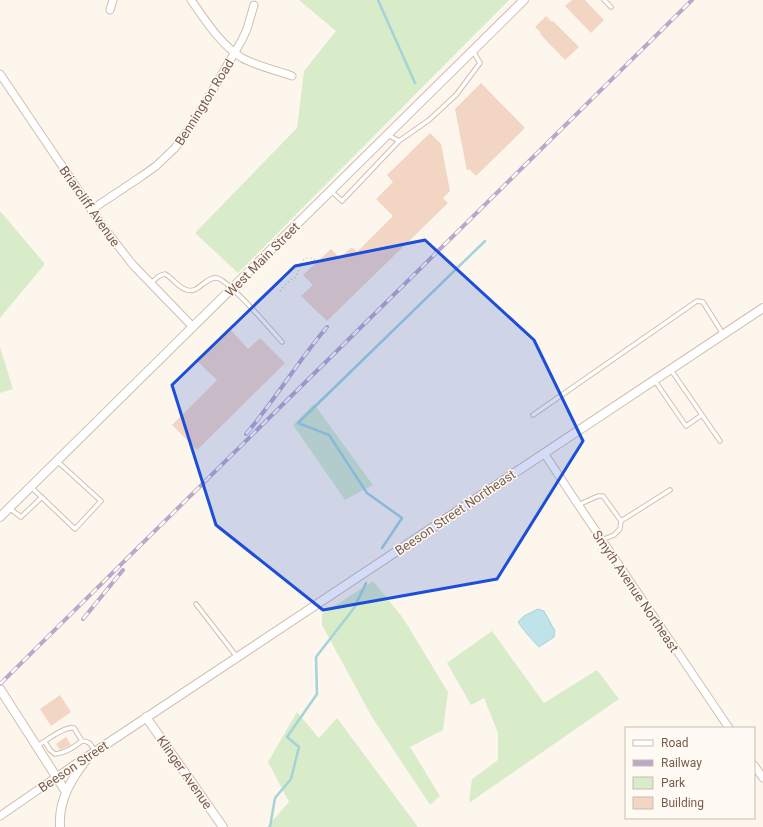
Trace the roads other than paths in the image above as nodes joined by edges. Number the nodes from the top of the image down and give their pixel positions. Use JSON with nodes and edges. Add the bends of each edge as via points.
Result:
{"nodes":[{"id":1,"x":112,"y":0,"type":"edge"},
{"id":2,"x":191,"y":0,"type":"edge"},
{"id":3,"x":524,"y":0,"type":"edge"},
{"id":4,"x":604,"y":0,"type":"edge"},
{"id":5,"x":254,"y":5,"type":"dead end"},
{"id":6,"x":611,"y":7,"type":"dead end"},
{"id":7,"x":110,"y":10,"type":"dead end"},
{"id":8,"x":473,"y":50,"type":"junction"},
{"id":9,"x":235,"y":52,"type":"junction"},
{"id":10,"x":0,"y":74,"type":"edge"},
{"id":11,"x":292,"y":76,"type":"dead end"},
{"id":12,"x":3,"y":84,"type":"edge"},
{"id":13,"x":388,"y":135,"type":"junction"},
{"id":14,"x":399,"y":141,"type":"junction"},
{"id":15,"x":331,"y":191,"type":"junction"},
{"id":16,"x":91,"y":210,"type":"junction"},
{"id":17,"x":151,"y":283,"type":"junction"},
{"id":18,"x":232,"y":289,"type":"junction"},
{"id":19,"x":763,"y":308,"type":"edge"},
{"id":20,"x":193,"y":327,"type":"junction"},
{"id":21,"x":723,"y":334,"type":"junction"},
{"id":22,"x":282,"y":342,"type":"dead end"},
{"id":23,"x":671,"y":369,"type":"junction"},
{"id":24,"x":654,"y":380,"type":"junction"},
{"id":25,"x":533,"y":415,"type":"dead end"},
{"id":26,"x":702,"y":415,"type":"junction"},
{"id":27,"x":720,"y":441,"type":"dead end"},
{"id":28,"x":544,"y":453,"type":"junction"},
{"id":29,"x":57,"y":461,"type":"junction"},
{"id":30,"x":31,"y":486,"type":"junction"},
{"id":31,"x":670,"y":490,"type":"dead end"},
{"id":32,"x":42,"y":497,"type":"junction"},
{"id":33,"x":578,"y":505,"type":"junction"},
{"id":34,"x":9,"y":508,"type":"junction"},
{"id":35,"x":0,"y":517,"type":"edge"},
{"id":36,"x":621,"y":521,"type":"junction"},
{"id":37,"x":602,"y":540,"type":"junction"},
{"id":38,"x":196,"y":604,"type":"dead end"},
{"id":39,"x":237,"y":657,"type":"junction"},
{"id":40,"x":0,"y":689,"type":"edge"},
{"id":41,"x":146,"y":717,"type":"junction"},
{"id":42,"x":728,"y":727,"type":"edge"},
{"id":43,"x":82,"y":741,"type":"junction"},
{"id":44,"x":45,"y":742,"type":"junction"},
{"id":45,"x":37,"y":747,"type":"junction"},
{"id":46,"x":93,"y":753,"type":"junction"},
{"id":47,"x":755,"y":766,"type":"edge"},
{"id":48,"x":56,"y":778,"type":"junction"},
{"id":49,"x":763,"y":778,"type":"edge"},
{"id":50,"x":66,"y":792,"type":"junction"},
{"id":51,"x":0,"y":816,"type":"edge"},
{"id":52,"x":60,"y":827,"type":"edge"},
{"id":53,"x":223,"y":827,"type":"edge"}],
"edges":[{"from":1,"to":7,"type":"street"},
{"from":2,"to":9,"type":"street","via":[[215,34]]},
{"from":3,"to":8,"type":"street","name":"West Main Street"},
{"from":4,"to":6,"type":"lane"},
{"from":5,"to":9,"type":"street","name":"Bennington Road","via":[[247,29]]},
{"from":8,"to":13,"type":"street","name":"West Main Street"},
{"from":8,"to":14,"type":"lane","via":[[480,63],[456,95],[429,120]]},
{"from":9,"to":11,"type":"street","via":[[253,63]]},
{"from":9,"to":16,"type":"street","name":"Bennington Road","via":[[195,120],[175,148],[156,166]]},
{"from":10,"to":12,"type":"street","name":"Briarcliff Avenue"},
{"from":12,"to":16,"type":"street","name":"Briarcliff Avenue"},
{"from":13,"to":14,"type":"lane"},
{"from":13,"to":15,"type":"street","name":"West Main Street"},
{"from":14,"to":15,"type":"lane","via":[[342,201]]},
{"from":15,"to":18,"type":"street","name":"West Main Street"},
{"from":16,"to":17,"type":"street","name":"Briarcliff Avenue","via":[[121,250]]},
{"from":17,"to":18,"type":"lane","via":[[165,274],[189,291],[197,289],[212,278],[226,283]]},
{"from":17,"to":20,"type":"street","name":"Briarcliff Avenue"},
{"from":18,"to":20,"type":"street","name":"West Main Street"},
{"from":18,"to":22,"type":"lane"},
{"from":19,"to":21,"type":"street","name":"Beeson Street Northeast"},
{"from":20,"to":29,"type":"street","name":"West Main Street"},
{"from":21,"to":23,"type":"street","name":"Beeson Street Northeast"},
{"from":21,"to":25,"type":"lane","via":[[708,308],[703,302],[697,302]]},
{"from":23,"to":24,"type":"street","name":"Beeson Street Northeast"},
{"from":23,"to":26,"type":"lane"},
{"from":24,"to":26,"type":"lane","via":[[686,426]]},
{"from":24,"to":28,"type":"street","name":"Beeson Street Northeast"},
{"from":26,"to":27,"type":"lane"},
{"from":28,"to":33,"type":"street","name":"Smyth Avenue Northeast"},
{"from":28,"to":39,"type":"street","name":"Beeson Street Northeast"},
{"from":29,"to":30,"type":"street","name":"West Main Street"},
{"from":29,"to":32,"type":"lane","via":[[102,501],[75,529]]},
{"from":30,"to":32,"type":"lane"},
{"from":30,"to":34,"type":"street","name":"West Main Street"},
{"from":31,"to":36,"type":"lane"},
{"from":32,"to":34,"type":"lane","via":[[21,517]]},
{"from":33,"to":36,"type":"lane","via":[[603,496]]},
{"from":33,"to":37,"type":"street","name":"Smyth Avenue Northeast"},
{"from":34,"to":35,"type":"street","name":"West Main Street"},
{"from":36,"to":37,"type":"lane","via":[[620,529]]},
{"from":37,"to":42,"type":"street","name":"Smyth Avenue Northeast"},
{"from":38,"to":39,"type":"lane"},
{"from":39,"to":41,"type":"street","name":"Beeson Street Northeast"},
{"from":40,"to":45,"type":"street"},
{"from":41,"to":46,"type":"street","name":"Beeson Street"},
{"from":41,"to":53,"type":"street","name":"Klinger Avenue"},
{"from":43,"to":44,"type":"lane","via":[[61,754],[50,750]]},
{"from":43,"to":44,"type":"lane","via":[[74,728],[70,728]]},
{"from":43,"to":46,"type":"lane","via":[[90,743]]},
{"from":44,"to":45,"type":"lane"},
{"from":45,"to":48,"type":"street"},
{"from":46,"to":48,"type":"street","name":"Beeson Street"},
{"from":46,"to":50,"type":"street","via":[[75,774]]},
{"from":47,"to":49,"type":"street"},
{"from":48,"to":50,"type":"street"},
{"from":48,"to":51,"type":"street","name":"Beeson Street"},
{"from":50,"to":52,"type":"street","via":[[60,808]]}]}
